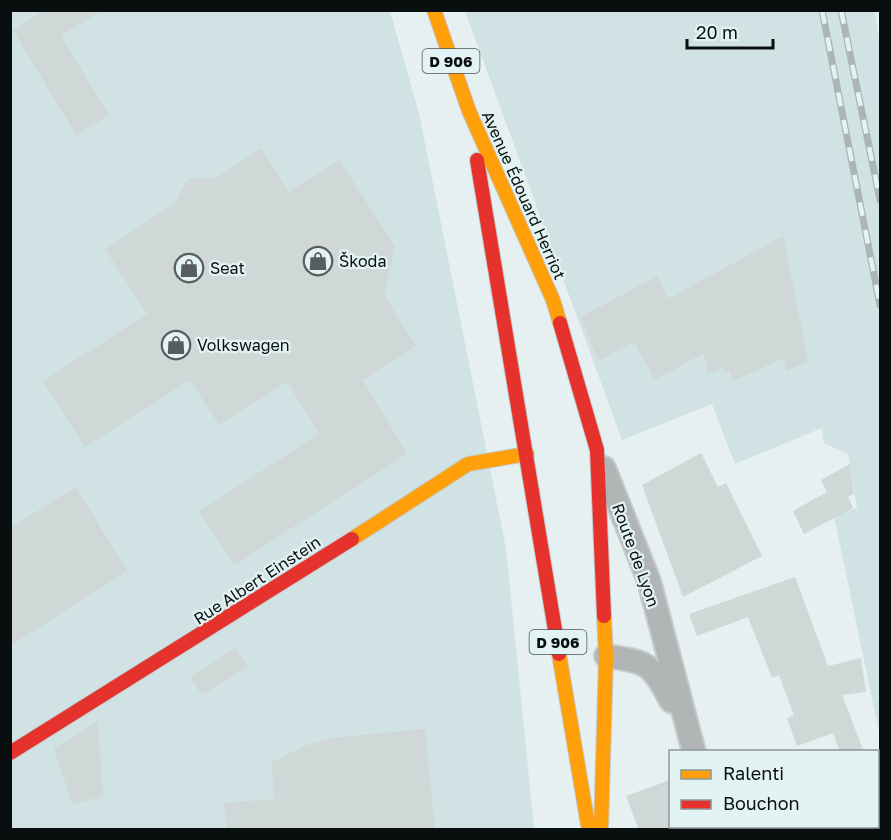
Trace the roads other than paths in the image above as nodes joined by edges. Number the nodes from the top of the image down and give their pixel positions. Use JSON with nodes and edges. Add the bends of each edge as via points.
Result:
{"nodes":[{"id":1,"x":434,"y":10,"type":"edge"},
{"id":2,"x":468,"y":111,"type":"junction"},
{"id":3,"x":597,"y":450,"type":"junction"},
{"id":4,"x":527,"y":454,"type":"junction"},
{"id":5,"x":606,"y":656,"type":"junction"},
{"id":6,"x":691,"y":742,"type":"edge"},
{"id":7,"x":10,"y":753,"type":"edge"},
{"id":8,"x":589,"y":830,"type":"edge"},
{"id":9,"x":601,"y":830,"type":"edge"}],
"edges":[{"from":1,"to":2,"type":"main road","number":"D 906"},
{"from":2,"to":3,"type":"main road","name":"Avenue Édouard Herriot","number":"D 906","via":[[552,300]]},
{"from":2,"to":4,"type":"main road","name":"Avenue Édouard Herriot","number":"D 906"},
{"from":3,"to":5,"type":"main road","name":"Avenue Édouard Herriot","number":"D 906"},
{"from":3,"to":6,"type":"street","name":"Route de Lyon","via":[[649,581]]},
{"from":4,"to":7,"type":"main road","name":"Rue Albert Einstein","via":[[468,464],[236,614]]},
{"from":4,"to":8,"type":"main road","name":"Avenue Édouard Herriot","number":"D 906"},
{"from":5,"to":6,"type":"street","name":"Route de Lyon","via":[[640,661],[658,677]]},
{"from":5,"to":9,"type":"main road","name":"Avenue Édouard Herriot","number":"D 906"}]}
